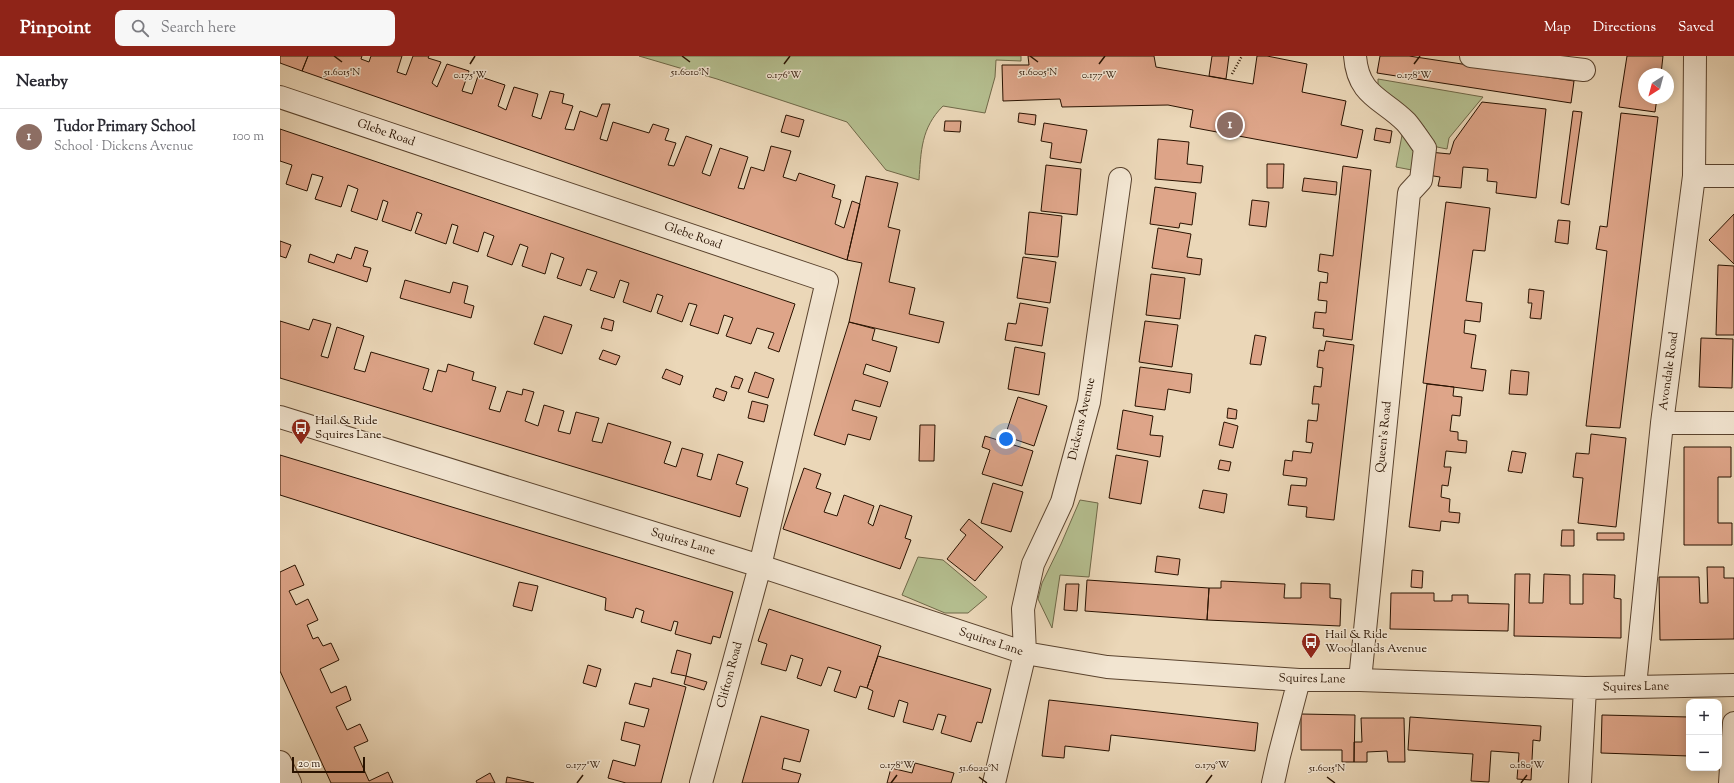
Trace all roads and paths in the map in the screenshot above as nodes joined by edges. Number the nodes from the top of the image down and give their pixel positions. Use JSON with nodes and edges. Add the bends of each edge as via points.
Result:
{"nodes":[{"id":1,"x":1242,"y":56,"type":"edge"},
{"id":2,"x":1355,"y":56,"type":"edge"},
{"id":3,"x":1471,"y":56,"type":"edge"},
{"id":4,"x":1695,"y":56,"type":"edge"},
{"id":5,"x":1584,"y":70,"type":"dead end"},
{"id":6,"x":1232,"y":74,"type":"dead end"},
{"id":7,"x":280,"y":97,"type":"edge"},
{"id":8,"x":1694,"y":176,"type":"junction"},
{"id":9,"x":1734,"y":176,"type":"edge"},
{"id":10,"x":1120,"y":179,"type":"dead end"},
{"id":11,"x":280,"y":416,"type":"edge"},
{"id":12,"x":1662,"y":423,"type":"junction"},
{"id":13,"x":1734,"y":423,"type":"edge"},
{"id":14,"x":760,"y":566,"type":"junction"},
{"id":15,"x":1025,"y":653,"type":"junction"},
{"id":16,"x":1299,"y":680,"type":"junction"},
{"id":17,"x":1360,"y":680,"type":"junction"},
{"id":18,"x":1734,"y":685,"type":"edge"},
{"id":19,"x":1635,"y":686,"type":"junction"},
{"id":20,"x":1585,"y":688,"type":"junction"},
{"id":21,"x":1734,"y":723,"type":"edge"},
{"id":22,"x":280,"y":762,"type":"edge"},
{"id":23,"x":290,"y":783,"type":"edge"},
{"id":24,"x":701,"y":783,"type":"edge"},
{"id":25,"x":994,"y":783,"type":"edge"},
{"id":26,"x":1273,"y":783,"type":"edge"},
{"id":27,"x":1580,"y":783,"type":"edge"},
{"id":28,"x":1730,"y":783,"type":"edge"}],
"edges":[{"from":1,"to":6,"type":"path"},
{"from":2,"to":17,"type":"street","name":"Queen's Road","via":[[1356,71],[1368,92],[1407,123],[1424,148],[1421,180],[1409,193]]},
{"from":3,"to":5,"type":"street"},
{"from":4,"to":8,"type":"street","name":"Avondale Road"},
{"from":7,"to":14,"type":"street","name":"Glebe Road","via":[[827,281]]},
{"from":8,"to":9,"type":"street"},
{"from":8,"to":12,"type":"street","name":"Avondale Road"},
{"from":10,"to":15,"type":"street","name":"Dickens Avenue","via":[[1089,402],[1062,502],[1032,564],[1024,609]]},
{"from":11,"to":14,"type":"street","name":"Squires Lane"},
{"from":12,"to":13,"type":"street"},
{"from":12,"to":19,"type":"street","name":"Avondale Road"},
{"from":14,"to":15,"type":"street","name":"Squires Lane"},
{"from":14,"to":24,"type":"street","name":"Clifton Road"},
{"from":15,"to":16,"type":"street","name":"Squires Lane","via":[[1107,667]]},
{"from":15,"to":25,"type":"street","name":"Dickens Avenue"},
{"from":16,"to":17,"type":"street","name":"Squires Lane"},
{"from":16,"to":26,"type":"street"},
{"from":17,"to":20,"type":"street","name":"Squires Lane"},
{"from":18,"to":19,"type":"street","name":"Squires Lane"},
{"from":19,"to":20,"type":"street","name":"Squires Lane"},
{"from":20,"to":27,"type":"street"},
{"from":21,"to":28,"type":"street"},
{"from":22,"to":23,"type":"street"}]}
